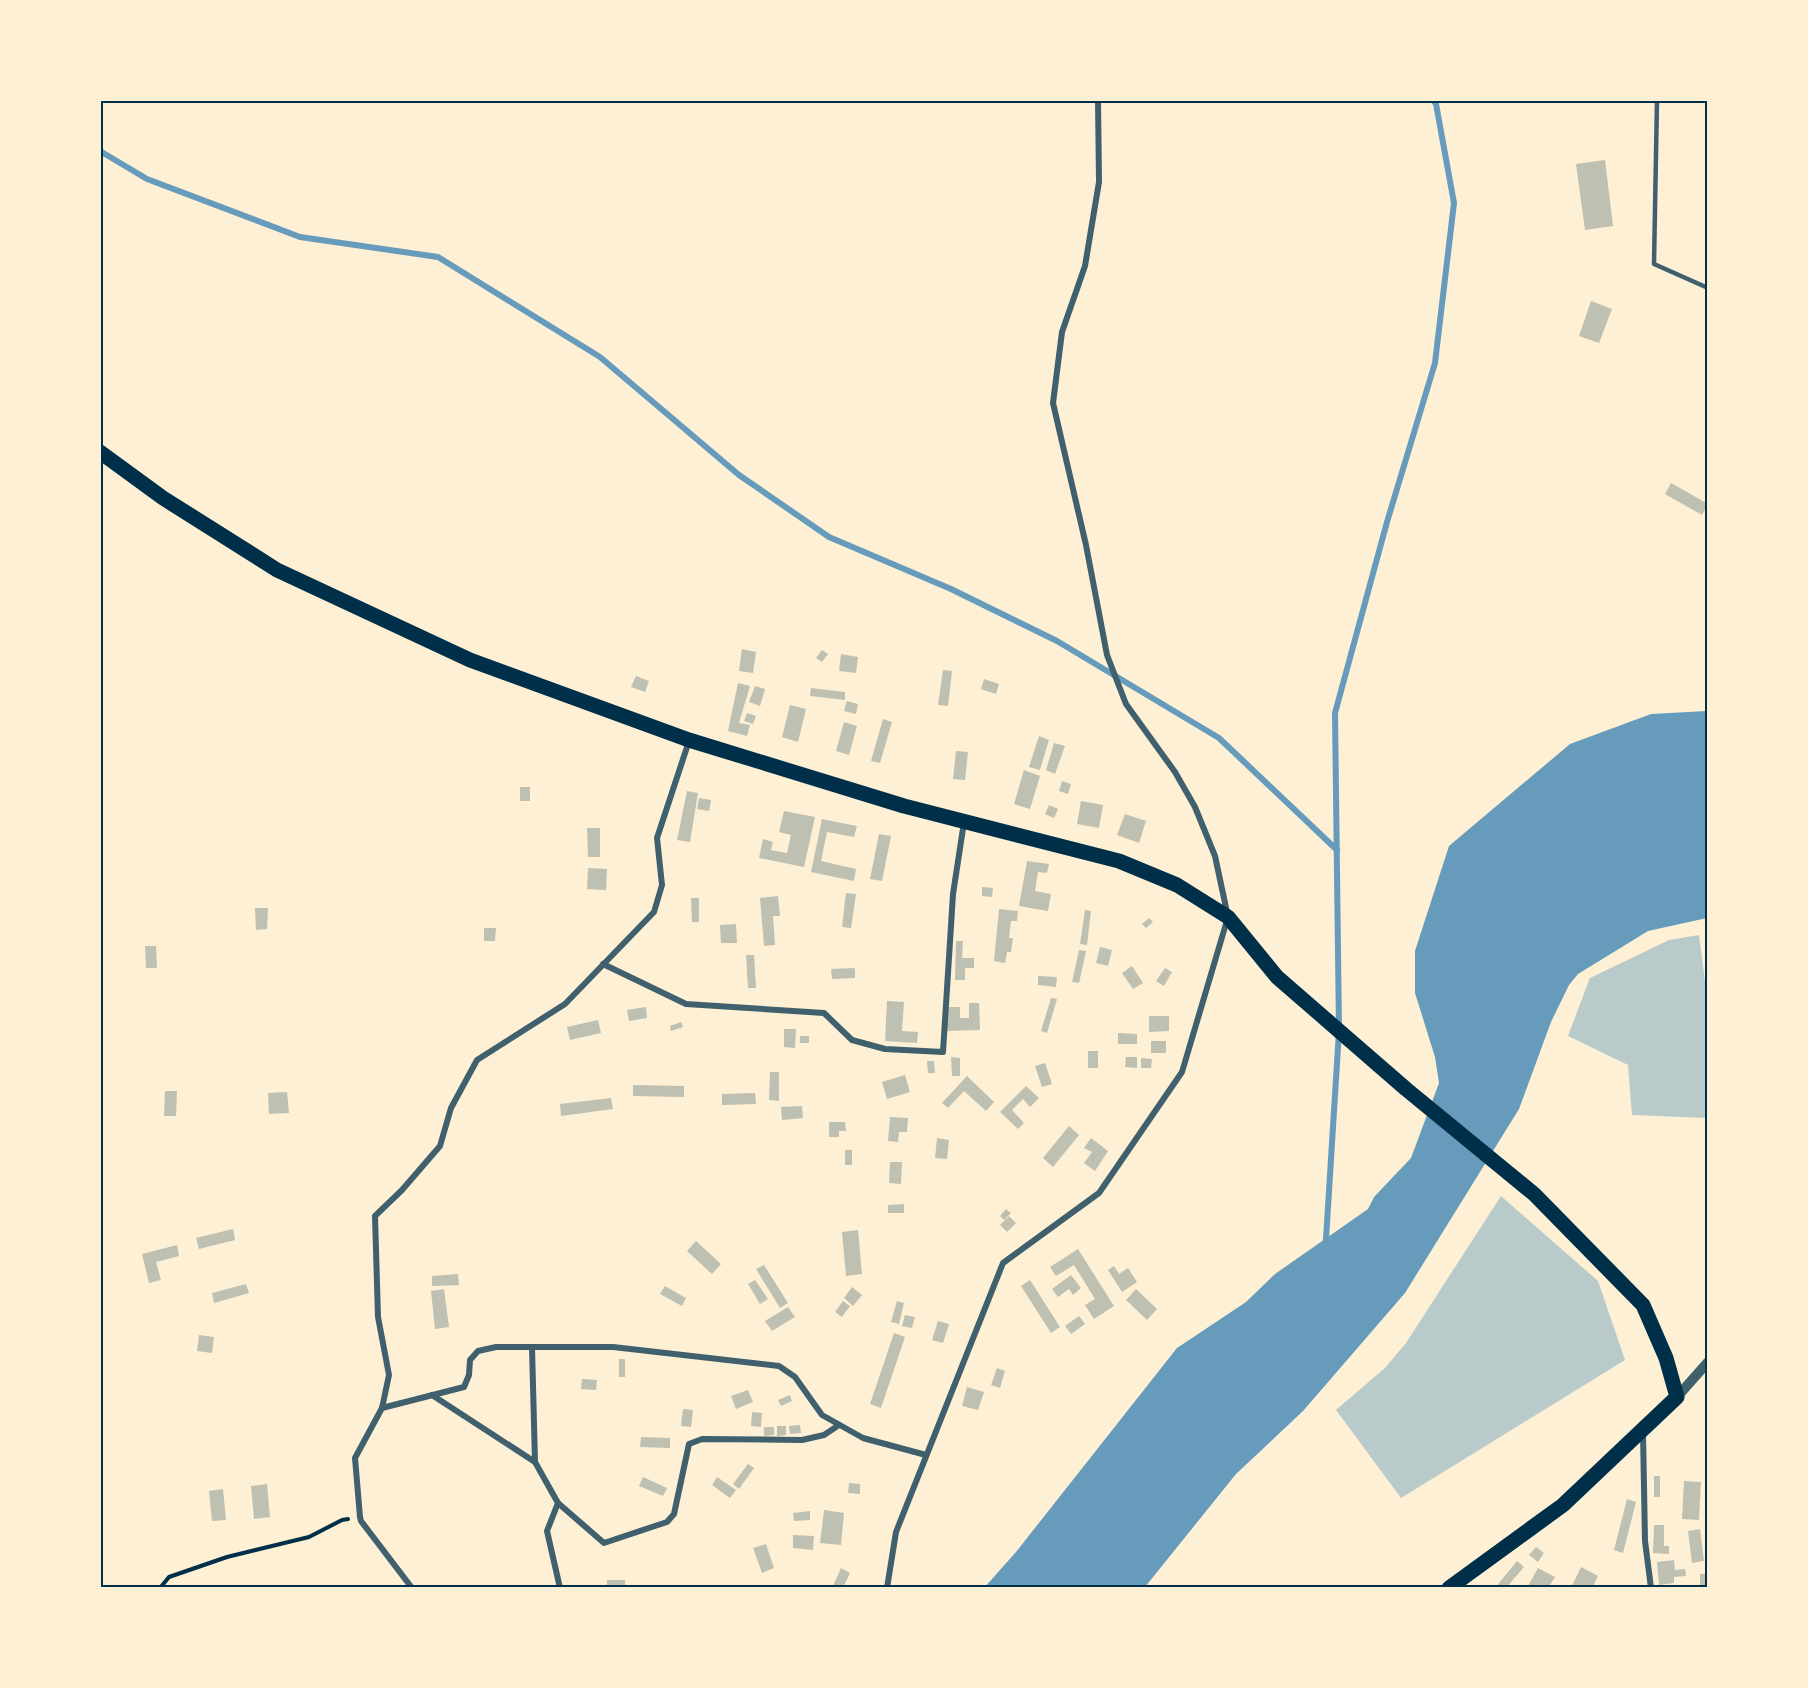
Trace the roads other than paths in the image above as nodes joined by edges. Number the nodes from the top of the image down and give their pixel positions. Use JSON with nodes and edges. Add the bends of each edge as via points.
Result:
{"nodes":[{"id":1,"x":1098,"y":100,"type":"edge"},
{"id":2,"x":1657,"y":100,"type":"edge"},
{"id":3,"x":1707,"y":288,"type":"edge"},
{"id":4,"x":100,"y":452,"type":"edge"},
{"id":5,"x":689,"y":740,"type":"junction"},
{"id":6,"x":964,"y":822,"type":"junction"},
{"id":7,"x":1227,"y":917,"type":"junction"},
{"id":8,"x":603,"y":964,"type":"junction"},
{"id":9,"x":532,"y":1347,"type":"junction"},
{"id":10,"x":1707,"y":1362,"type":"edge"},
{"id":11,"x":432,"y":1395,"type":"junction"},
{"id":12,"x":1677,"y":1397,"type":"junction"},
{"id":13,"x":382,"y":1408,"type":"junction"},
{"id":14,"x":839,"y":1425,"type":"junction"},
{"id":15,"x":1642,"y":1430,"type":"junction"},
{"id":16,"x":926,"y":1455,"type":"junction"},
{"id":17,"x":535,"y":1462,"type":"junction"},
{"id":18,"x":558,"y":1503,"type":"junction"},
{"id":19,"x":412,"y":1587,"type":"edge"},
{"id":20,"x":560,"y":1587,"type":"edge"},
{"id":21,"x":887,"y":1587,"type":"edge"},
{"id":22,"x":1449,"y":1587,"type":"edge"},
{"id":23,"x":1651,"y":1587,"type":"edge"}],
"edges":[{"from":1,"to":7,"type":"street","via":[[1099,182],[1084,266],[1062,333],[1053,403],[1107,655],[1126,704],[1176,772],[1196,807],[1215,856]]},
{"from":2,"to":3,"type":"lane","via":[[1654,264]]},
{"from":4,"to":5,"type":"main road","via":[[163,498],[276,570],[470,660]]},
{"from":5,"to":6,"type":"main road"},
{"from":5,"to":8,"type":"street","via":[[657,838],[662,885],[654,912]]},
{"from":6,"to":7,"type":"main road","via":[[1119,861],[1177,885]]},
{"from":6,"to":8,"type":"street","via":[[953,894],[943,1052],[885,1049],[852,1040],[824,1013],[686,1004]]},
{"from":7,"to":12,"type":"main road","via":[[1277,977],[1534,1194],[1643,1305],[1666,1358]]},
{"from":7,"to":16,"type":"street","via":[[1182,1072],[1099,1193],[1003,1263]]},
{"from":8,"to":13,"type":"street","via":[[565,1004],[477,1060],[451,1108],[440,1146],[375,1216],[378,1317],[389,1375]]},
{"from":9,"to":11,"type":"street","via":[[478,1351],[470,1360],[464,1387]]},
{"from":9,"to":14,"type":"street","via":[[613,1347],[780,1366],[795,1377],[822,1415]]},
{"from":9,"to":17,"type":"street"},
{"from":10,"to":12,"type":"street"},
{"from":11,"to":13,"type":"street"},
{"from":11,"to":17,"type":"street"},
{"from":12,"to":15,"type":"main road"},
{"from":13,"to":19,"type":"street","via":[[355,1458],[360,1517]]},
{"from":14,"to":16,"type":"street","via":[[863,1438]]},
{"from":14,"to":18,"type":"street","via":[[824,1435],[802,1440],[702,1439],[689,1444],[674,1514],[667,1522],[604,1543]]},
{"from":15,"to":22,"type":"main road","via":[[1563,1505]]},
{"from":15,"to":23,"type":"street","via":[[1645,1541]]},
{"from":16,"to":21,"type":"street","via":[[896,1532]]},
{"from":17,"to":18,"type":"street"},
{"from":18,"to":20,"type":"street","via":[[547,1531]]}]}
